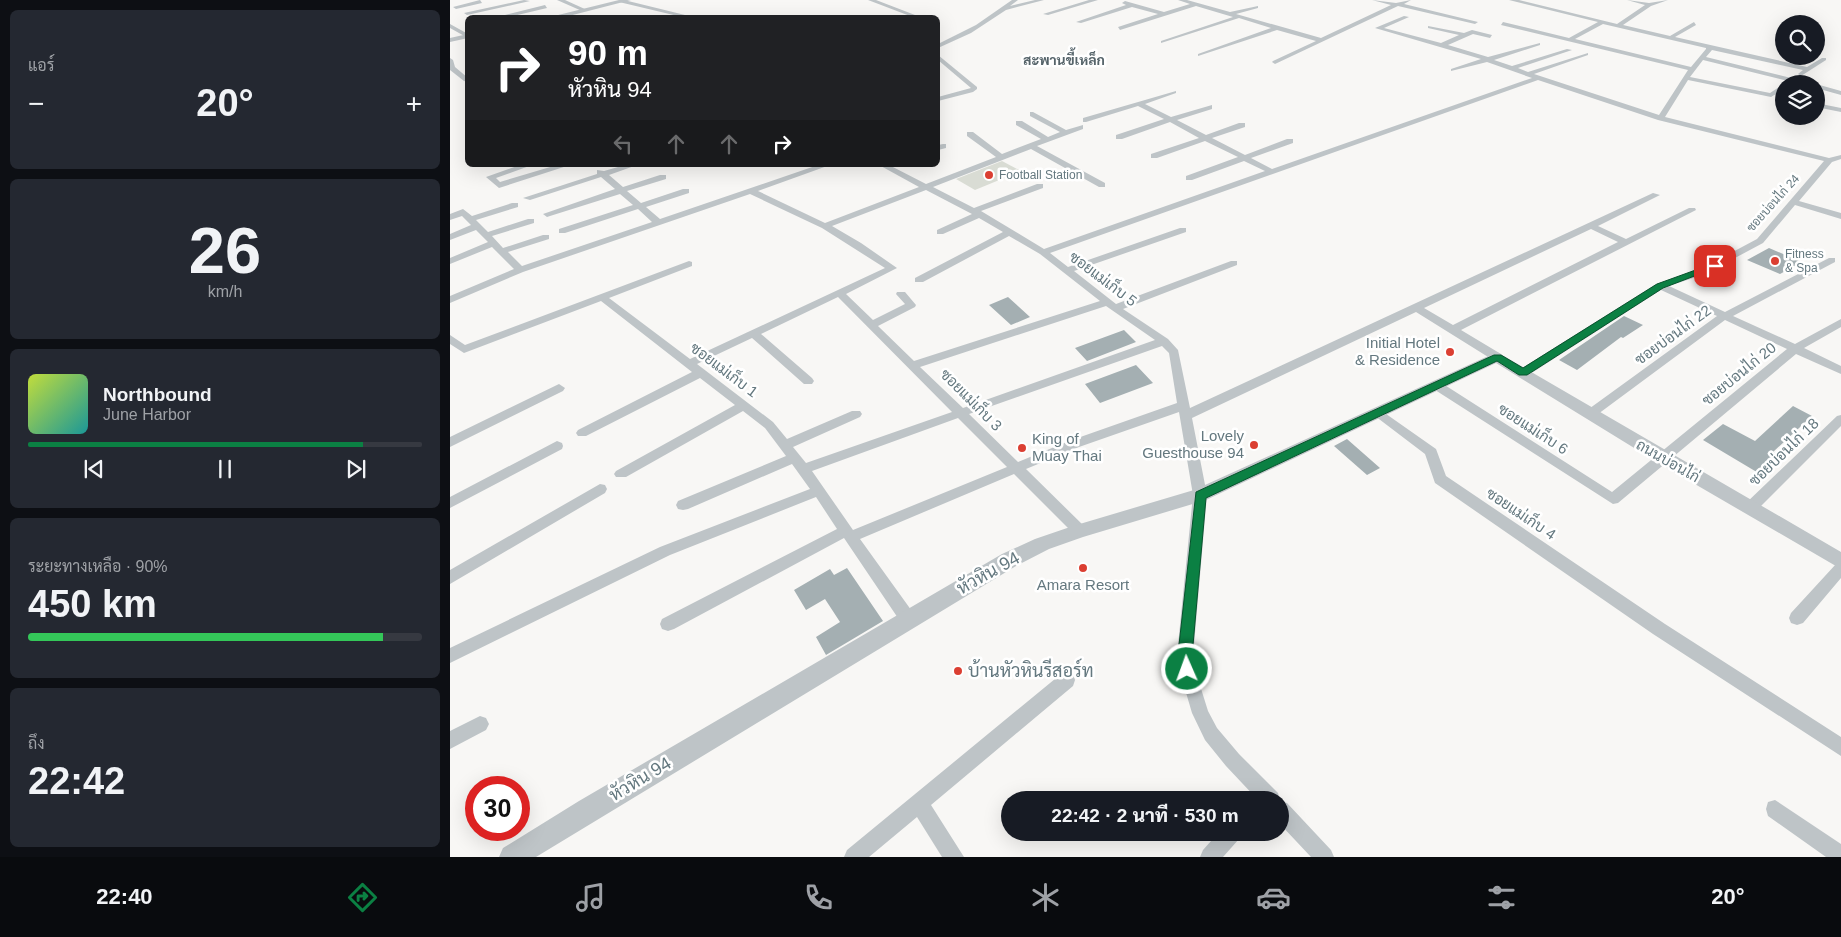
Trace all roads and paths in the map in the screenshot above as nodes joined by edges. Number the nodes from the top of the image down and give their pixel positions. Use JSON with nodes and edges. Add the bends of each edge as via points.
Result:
{"nodes":[{"id":1,"x":490,"y":0,"type":"edge"},
{"id":2,"x":560,"y":0,"type":"edge"},
{"id":3,"x":871,"y":0,"type":"edge"},
{"id":4,"x":1015,"y":0,"type":"edge"},
{"id":5,"x":1040,"y":0,"type":"edge"},
{"id":6,"x":1095,"y":0,"type":"edge"},
{"id":7,"x":1181,"y":0,"type":"edge"},
{"id":8,"x":1209,"y":0,"type":"edge"},
{"id":9,"x":1375,"y":0,"type":"edge"},
{"id":10,"x":1408,"y":0,"type":"edge"},
{"id":11,"x":1512,"y":0,"type":"edge"},
{"id":12,"x":1630,"y":0,"type":"edge"},
{"id":13,"x":1665,"y":0,"type":"edge"},
{"id":14,"x":527,"y":1,"type":"edge"},
{"id":15,"x":624,"y":1,"type":"edge"},
{"id":16,"x":450,"y":3,"type":"edge"},
{"id":17,"x":1049,"y":3,"type":"dead end"},
{"id":18,"x":1131,"y":3,"type":"edge"},
{"id":19,"x":1195,"y":4,"type":"junction"},
{"id":20,"x":1396,"y":4,"type":"junction"},
{"id":21,"x":1650,"y":4,"type":"junction"},
{"id":22,"x":1057,"y":6,"type":"dead end"},
{"id":23,"x":1256,"y":6,"type":"dead end"},
{"id":24,"x":456,"y":7,"type":"junction"},
{"id":25,"x":545,"y":7,"type":"dead end"},
{"id":26,"x":1066,"y":8,"type":"junction"},
{"id":27,"x":1004,"y":9,"type":"junction"},
{"id":28,"x":584,"y":10,"type":"junction"},
{"id":29,"x":467,"y":13,"type":"junction"},
{"id":30,"x":1046,"y":14,"type":"dead end"},
{"id":31,"x":1163,"y":14,"type":"junction"},
{"id":32,"x":1231,"y":14,"type":"junction"},
{"id":33,"x":470,"y":15,"type":"edge"},
{"id":34,"x":509,"y":15,"type":"edge"},
{"id":35,"x":562,"y":15,"type":"edge"},
{"id":36,"x":682,"y":15,"type":"dead end"},
{"id":37,"x":912,"y":15,"type":"dead end"},
{"id":38,"x":1238,"y":16,"type":"junction"},
{"id":39,"x":1406,"y":16,"type":"dead end"},
{"id":40,"x":1079,"y":22,"type":"dead end"},
{"id":41,"x":1475,"y":22,"type":"dead end"},
{"id":42,"x":1602,"y":22,"type":"junction"},
{"id":43,"x":1436,"y":24,"type":"dead end"},
{"id":44,"x":1503,"y":24,"type":"dead end"},
{"id":45,"x":1694,"y":24,"type":"dead end"},
{"id":46,"x":1619,"y":25,"type":"junction"},
{"id":47,"x":450,"y":27,"type":"edge"},
{"id":48,"x":1430,"y":27,"type":"junction"},
{"id":49,"x":1120,"y":28,"type":"dead end"},
{"id":50,"x":1276,"y":28,"type":"junction"},
{"id":51,"x":1423,"y":30,"type":"dead end"},
{"id":52,"x":1416,"y":33,"type":"dead end"},
{"id":53,"x":465,"y":35,"type":"edge"},
{"id":54,"x":1465,"y":35,"type":"junction"},
{"id":55,"x":465,"y":36,"type":"edge"},
{"id":56,"x":1408,"y":36,"type":"junction"},
{"id":57,"x":1490,"y":36,"type":"dead end"},
{"id":58,"x":1672,"y":37,"type":"junction"},
{"id":59,"x":450,"y":40,"type":"edge"},
{"id":60,"x":1320,"y":40,"type":"junction"},
{"id":61,"x":1570,"y":40,"type":"junction"},
{"id":62,"x":1163,"y":42,"type":"dead end"},
{"id":63,"x":1538,"y":44,"type":"dead end"},
{"id":64,"x":940,"y":45,"type":"edge"},
{"id":65,"x":1442,"y":45,"type":"junction"},
{"id":66,"x":1708,"y":47,"type":"junction"},
{"id":67,"x":1569,"y":50,"type":"dead end"},
{"id":68,"x":1586,"y":54,"type":"dead end"},
{"id":69,"x":1200,"y":55,"type":"dead end"},
{"id":70,"x":1703,"y":58,"type":"junction"},
{"id":71,"x":940,"y":59,"type":"edge"},
{"id":72,"x":450,"y":60,"type":"edge"},
{"id":73,"x":1489,"y":60,"type":"junction"},
{"id":74,"x":1275,"y":62,"type":"dead end"},
{"id":75,"x":1814,"y":65,"type":"edge"},
{"id":76,"x":1513,"y":68,"type":"junction"},
{"id":77,"x":451,"y":69,"type":"edge"},
{"id":78,"x":1692,"y":69,"type":"junction"},
{"id":79,"x":1808,"y":69,"type":"junction"},
{"id":80,"x":1453,"y":70,"type":"dead end"},
{"id":81,"x":1528,"y":74,"type":"junction"},
{"id":82,"x":1800,"y":75,"type":"edge"},
{"id":83,"x":1538,"y":78,"type":"junction"},
{"id":84,"x":1686,"y":78,"type":"junction"},
{"id":85,"x":1775,"y":78,"type":"edge"},
{"id":86,"x":465,"y":79,"type":"edge"},
{"id":87,"x":1825,"y":89,"type":"edge"},
{"id":88,"x":1174,"y":92,"type":"dead end"},
{"id":89,"x":1775,"y":92,"type":"edge"},
{"id":90,"x":1841,"y":93,"type":"edge"},
{"id":91,"x":1771,"y":95,"type":"junction"},
{"id":92,"x":1775,"y":96,"type":"edge"},
{"id":93,"x":940,"y":99,"type":"edge"},
{"id":94,"x":1138,"y":104,"type":"junction"},
{"id":95,"x":1209,"y":107,"type":"dead end"},
{"id":96,"x":1825,"y":107,"type":"edge"},
{"id":97,"x":1841,"y":110,"type":"edge"},
{"id":98,"x":1032,"y":114,"type":"dead end"},
{"id":99,"x":1661,"y":118,"type":"junction"},
{"id":100,"x":1086,"y":120,"type":"dead end"},
{"id":101,"x":1171,"y":120,"type":"junction"},
{"id":102,"x":1019,"y":123,"type":"dead end"},
{"id":103,"x":1242,"y":124,"type":"dead end"},
{"id":104,"x":1080,"y":128,"type":"dead end"},
{"id":105,"x":1067,"y":133,"type":"junction"},
{"id":106,"x":970,"y":134,"type":"dead end"},
{"id":107,"x":1119,"y":137,"type":"dead end"},
{"id":108,"x":1206,"y":137,"type":"junction"},
{"id":109,"x":1048,"y":140,"type":"junction"},
{"id":110,"x":1290,"y":140,"type":"dead end"},
{"id":111,"x":1031,"y":146,"type":"junction"},
{"id":112,"x":1154,"y":156,"type":"dead end"},
{"id":113,"x":1246,"y":157,"type":"junction"},
{"id":114,"x":1841,"y":157,"type":"edge"},
{"id":115,"x":1002,"y":158,"type":"junction"},
{"id":116,"x":1828,"y":160,"type":"junction"},
{"id":117,"x":522,"y":167,"type":"edge"},
{"id":118,"x":559,"y":167,"type":"edge"},
{"id":119,"x":625,"y":167,"type":"edge"},
{"id":120,"x":820,"y":167,"type":"edge"},
{"id":121,"x":889,"y":167,"type":"edge"},
{"id":122,"x":1270,"y":171,"type":"junction"},
{"id":123,"x":602,"y":173,"type":"junction"},
{"id":124,"x":663,"y":177,"type":"dead end"},
{"id":125,"x":1189,"y":178,"type":"dead end"},
{"id":126,"x":1102,"y":185,"type":"dead end"},
{"id":127,"x":925,"y":186,"type":"junction"},
{"id":128,"x":1040,"y":186,"type":"dead end"},
{"id":129,"x":621,"y":190,"type":"junction"},
{"id":130,"x":686,"y":191,"type":"dead end"},
{"id":131,"x":751,"y":191,"type":"junction"},
{"id":132,"x":1656,"y":195,"type":"dead end"},
{"id":133,"x":527,"y":198,"type":"dead end"},
{"id":134,"x":1793,"y":202,"type":"junction"},
{"id":135,"x":515,"y":205,"type":"dead end"},
{"id":136,"x":640,"y":206,"type":"junction"},
{"id":137,"x":1692,"y":210,"type":"dead end"},
{"id":138,"x":976,"y":212,"type":"junction"},
{"id":139,"x":547,"y":214,"type":"dead end"},
{"id":140,"x":1841,"y":216,"type":"edge"},
{"id":141,"x":450,"y":217,"type":"edge"},
{"id":142,"x":531,"y":221,"type":"dead end"},
{"id":143,"x":658,"y":222,"type":"junction"},
{"id":144,"x":475,"y":223,"type":"junction"},
{"id":145,"x":1590,"y":225,"type":"junction"},
{"id":146,"x":825,"y":226,"type":"junction"},
{"id":147,"x":1183,"y":230,"type":"dead end"},
{"id":148,"x":562,"y":231,"type":"dead end"},
{"id":149,"x":940,"y":232,"type":"dead end"},
{"id":150,"x":1010,"y":232,"type":"junction"},
{"id":151,"x":450,"y":237,"type":"edge"},
{"id":152,"x":546,"y":237,"type":"dead end"},
{"id":153,"x":491,"y":239,"type":"junction"},
{"id":154,"x":1625,"y":242,"type":"junction"},
{"id":155,"x":502,"y":251,"type":"junction"},
{"id":156,"x":1042,"y":252,"type":"junction"},
{"id":157,"x":1832,"y":260,"type":"dead end"},
{"id":158,"x":450,"y":261,"type":"edge"},
{"id":159,"x":1234,"y":263,"type":"dead end"},
{"id":160,"x":689,"y":264,"type":"dead end"},
{"id":161,"x":520,"y":270,"type":"junction"},
{"id":162,"x":1066,"y":271,"type":"junction"},
{"id":163,"x":919,"y":280,"type":"dead end"},
{"id":164,"x":1660,"y":286,"type":"junction"},
{"id":165,"x":839,"y":293,"type":"junction"},
{"id":166,"x":901,"y":294,"type":"dead end"},
{"id":167,"x":602,"y":297,"type":"junction"},
{"id":168,"x":450,"y":300,"type":"edge"},
{"id":169,"x":1112,"y":305,"type":"junction"},
{"id":170,"x":1416,"y":306,"type":"junction"},
{"id":171,"x":1723,"y":317,"type":"junction"},
{"id":172,"x":1841,"y":322,"type":"edge"},
{"id":173,"x":871,"y":325,"type":"junction"},
{"id":174,"x":1452,"y":330,"type":"junction"},
{"id":175,"x":753,"y":333,"type":"junction"},
{"id":176,"x":450,"y":338,"type":"edge"},
{"id":177,"x":1164,"y":341,"type":"junction"},
{"id":178,"x":1796,"y":349,"type":"junction"},
{"id":179,"x":1497,"y":357,"type":"junction"},
{"id":180,"x":688,"y":364,"type":"junction"},
{"id":181,"x":913,"y":365,"type":"junction"},
{"id":182,"x":1841,"y":370,"type":"edge"},
{"id":183,"x":700,"y":373,"type":"junction"},
{"id":184,"x":1523,"y":373,"type":"junction"},
{"id":185,"x":808,"y":381,"type":"dead end"},
{"id":186,"x":1436,"y":385,"type":"junction"},
{"id":187,"x":559,"y":388,"type":"dead end"},
{"id":188,"x":745,"y":405,"type":"junction"},
{"id":189,"x":1186,"y":410,"type":"junction"},
{"id":190,"x":1380,"y":413,"type":"junction"},
{"id":191,"x":856,"y":414,"type":"dead end"},
{"id":192,"x":962,"y":414,"type":"junction"},
{"id":193,"x":1590,"y":414,"type":"junction"},
{"id":194,"x":1841,"y":419,"type":"edge"},
{"id":195,"x":582,"y":433,"type":"dead end"},
{"id":196,"x":450,"y":442,"type":"edge"},
{"id":197,"x":786,"y":445,"type":"junction"},
{"id":198,"x":557,"y":446,"type":"dead end"},
{"id":199,"x":794,"y":457,"type":"junction"},
{"id":200,"x":1663,"y":458,"type":"junction"},
{"id":201,"x":1016,"y":468,"type":"junction"},
{"id":202,"x":804,"y":469,"type":"junction"},
{"id":203,"x":621,"y":474,"type":"dead end"},
{"id":204,"x":600,"y":489,"type":"dead end"},
{"id":205,"x":818,"y":491,"type":"junction"},
{"id":206,"x":1200,"y":495,"type":"junction"},
{"id":207,"x":1613,"y":499,"type":"joint"},
{"id":208,"x":450,"y":503,"type":"edge"},
{"id":209,"x":683,"y":505,"type":"dead end"},
{"id":210,"x":1750,"y":508,"type":"junction"},
{"id":211,"x":1080,"y":531,"type":"junction"},
{"id":212,"x":848,"y":534,"type":"junction"},
{"id":213,"x":1841,"y":561,"type":"edge"},
{"id":214,"x":1841,"y":568,"type":"edge"},
{"id":215,"x":450,"y":578,"type":"edge"},
{"id":216,"x":1797,"y":618,"type":"dead end"},
{"id":217,"x":908,"y":619,"type":"junction"},
{"id":218,"x":668,"y":624,"type":"dead end"},
{"id":219,"x":450,"y":656,"type":"edge"},
{"id":220,"x":1067,"y":680,"type":"dead end"},
{"id":221,"x":480,"y":724,"type":"dead end"},
{"id":222,"x":450,"y":740,"type":"edge"},
{"id":223,"x":1841,"y":747,"type":"edge"},
{"id":224,"x":1260,"y":791,"type":"edge"},
{"id":225,"x":918,"y":804,"type":"junction"},
{"id":226,"x":1775,"y":809,"type":"dead end"},
{"id":227,"x":1289,"y":820,"type":"edge"},
{"id":228,"x":1224,"y":841,"type":"edge"},
{"id":229,"x":1841,"y":856,"type":"edge"},
{"id":230,"x":512,"y":857,"type":"edge"},
{"id":231,"x":854,"y":857,"type":"edge"},
{"id":232,"x":954,"y":857,"type":"edge"},
{"id":233,"x":1210,"y":857,"type":"edge"},
{"id":234,"x":1324,"y":857,"type":"edge"}],
"edges":[{"from":1,"to":24,"type":"street"},
{"from":2,"to":28,"type":"street"},
{"from":3,"to":37,"type":"street"},
{"from":4,"to":27,"type":"street"},
{"from":5,"to":17,"type":"street"},
{"from":5,"to":27,"type":"street"},
{"from":6,"to":26,"type":"street"},
{"from":7,"to":19,"type":"street"},
{"from":8,"to":19,"type":"street"},
{"from":9,"to":20,"type":"street"},
{"from":10,"to":20,"type":"street"},
{"from":11,"to":42,"type":"street"},
{"from":12,"to":21,"type":"street"},
{"from":13,"to":21,"type":"street"},
{"from":14,"to":29,"type":"street"},
{"from":15,"to":28,"type":"street"},
{"from":15,"to":36,"type":"street"},
{"from":16,"to":24,"type":"street"},
{"from":18,"to":31,"type":"street"},
{"from":18,"to":40,"type":"street"},
{"from":19,"to":31,"type":"street"},
{"from":19,"to":32,"type":"street"},
{"from":20,"to":41,"type":"street"},
{"from":20,"to":60,"type":"street"},
{"from":21,"to":46,"type":"street"},
{"from":22,"to":26,"type":"street"},
{"from":23,"to":32,"type":"street"},
{"from":24,"to":29,"type":"street"},
{"from":25,"to":34,"type":"street"},
{"from":26,"to":30,"type":"street"},
{"from":27,"to":64,"type":"street","via":[[970,32]]},
{"from":28,"to":35,"type":"street"},
{"from":29,"to":33,"type":"street"},
{"from":31,"to":49,"type":"street"},
{"from":32,"to":38,"type":"street"},
{"from":38,"to":50,"type":"street"},
{"from":38,"to":62,"type":"street"},
{"from":39,"to":56,"type":"street","via":[[1375,27]]},
{"from":42,"to":46,"type":"street"},
{"from":42,"to":61,"type":"street"},
{"from":43,"to":48,"type":"street"},
{"from":44,"to":61,"type":"street"},
{"from":45,"to":58,"type":"street"},
{"from":46,"to":58,"type":"street"},
{"from":47,"to":53,"type":"street"},
{"from":48,"to":51,"type":"street"},
{"from":48,"to":54,"type":"street"},
{"from":50,"to":60,"type":"street"},
{"from":50,"to":69,"type":"street"},
{"from":52,"to":56,"type":"street"},
{"from":54,"to":57,"type":"street","via":[[1472,32]]},
{"from":54,"to":65,"type":"street"},
{"from":55,"to":59,"type":"street"},
{"from":56,"to":65,"type":"street"},
{"from":58,"to":66,"type":"street"},
{"from":60,"to":74,"type":"street"},
{"from":61,"to":78,"type":"street"},
{"from":63,"to":73,"type":"street"},
{"from":65,"to":73,"type":"street"},
{"from":66,"to":70,"type":"street"},
{"from":66,"to":79,"type":"street"},
{"from":67,"to":76,"type":"street"},
{"from":68,"to":81,"type":"street"},
{"from":70,"to":78,"type":"street"},
{"from":70,"to":85,"type":"street"},
{"from":71,"to":93,"type":"street","via":[[975,88]]},
{"from":72,"to":77,"type":"street"},
{"from":73,"to":76,"type":"street"},
{"from":73,"to":80,"type":"street"},
{"from":75,"to":79,"type":"street"},
{"from":76,"to":81,"type":"street"},
{"from":77,"to":86,"type":"street"},
{"from":78,"to":84,"type":"street"},
{"from":79,"to":82,"type":"street"},
{"from":81,"to":83,"type":"street"},
{"from":83,"to":99,"type":"street"},
{"from":83,"to":122,"type":"street"},
{"from":84,"to":91,"type":"street"},
{"from":84,"to":99,"type":"street"},
{"from":87,"to":90,"type":"street"},
{"from":88,"to":94,"type":"street"},
{"from":89,"to":91,"type":"street"},
{"from":91,"to":92,"type":"street"},
{"from":94,"to":100,"type":"street"},
{"from":94,"to":101,"type":"street"},
{"from":95,"to":101,"type":"street"},
{"from":96,"to":97,"type":"street"},
{"from":98,"to":105,"type":"street"},
{"from":99,"to":116,"type":"street"},
{"from":101,"to":107,"type":"street"},
{"from":101,"to":108,"type":"street"},
{"from":102,"to":109,"type":"street"},
{"from":103,"to":108,"type":"street"},
{"from":104,"to":105,"type":"street"},
{"from":105,"to":109,"type":"street"},
{"from":106,"to":115,"type":"street"},
{"from":108,"to":112,"type":"street"},
{"from":108,"to":113,"type":"street"},
{"from":109,"to":111,"type":"street"},
{"from":110,"to":113,"type":"street"},
{"from":111,"to":115,"type":"street"},
{"from":111,"to":126,"type":"street"},
{"from":113,"to":122,"type":"street"},
{"from":113,"to":125,"type":"street"},
{"from":114,"to":116,"type":"street"},
{"from":115,"to":127,"type":"street"},
{"from":116,"to":134,"type":"street","name":"ซอยบ่อนไก่ 24"},
{"from":117,"to":118,"type":"street","via":[[490,177],[499,185]]},
{"from":119,"to":123,"type":"street"},
{"from":120,"to":131,"type":"street"},
{"from":121,"to":127,"type":"street","name":"ซอยแม่เก็บ 5"},
{"from":122,"to":156,"type":"street"},
{"from":123,"to":129,"type":"street"},
{"from":123,"to":133,"type":"street"},
{"from":124,"to":129,"type":"street"},
{"from":127,"to":138,"type":"street","name":"ซอยแม่เก็บ 5"},
{"from":127,"to":146,"type":"street"},
{"from":128,"to":138,"type":"street"},
{"from":129,"to":136,"type":"street"},
{"from":129,"to":139,"type":"street"},
{"from":130,"to":136,"type":"street"},
{"from":131,"to":143,"type":"street"},
{"from":131,"to":146,"type":"street"},
{"from":132,"to":145,"type":"street"},
{"from":134,"to":140,"type":"street"},
{"from":134,"to":164,"type":"street","name":"ซอยบ่อนไก่ 24","via":[[1760,241],[1702,272]]},
{"from":135,"to":144,"type":"street"},
{"from":136,"to":143,"type":"street"},
{"from":136,"to":148,"type":"street"},
{"from":137,"to":154,"type":"street"},
{"from":138,"to":149,"type":"street"},
{"from":138,"to":150,"type":"street","name":"ซอยแม่เก็บ 5"},
{"from":141,"to":144,"type":"street","via":[[463,212]]},
{"from":142,"to":153,"type":"street"},
{"from":143,"to":161,"type":"street"},
{"from":144,"to":151,"type":"street"},
{"from":144,"to":153,"type":"street"},
{"from":145,"to":154,"type":"street"},
{"from":145,"to":170,"type":"street"},
{"from":146,"to":165,"type":"street","via":[[892,268]]},
{"from":147,"to":162,"type":"street"},
{"from":150,"to":156,"type":"street","name":"ซอยแม่เก็บ 5"},
{"from":150,"to":163,"type":"street"},
{"from":152,"to":155,"type":"street"},
{"from":153,"to":155,"type":"street"},
{"from":153,"to":158,"type":"street"},
{"from":154,"to":174,"type":"street"},
{"from":155,"to":161,"type":"street"},
{"from":156,"to":162,"type":"street","name":"ซอยแม่เก็บ 5"},
{"from":157,"to":171,"type":"street","name":"ซอยบ่อนไก่ 22"},
{"from":159,"to":169,"type":"street"},
{"from":160,"to":167,"type":"street"},
{"from":161,"to":168,"type":"street"},
{"from":162,"to":169,"type":"street","name":"ซอยแม่เก็บ 5"},
{"from":164,"to":171,"type":"street"},
{"from":164,"to":184,"type":"street","name":"ซอยบ่อนไก่ 24"},
{"from":165,"to":173,"type":"street","name":"ซอยแม่เก็บ 3"},
{"from":165,"to":175,"type":"street"},
{"from":166,"to":173,"type":"street","via":[[911,305]]},
{"from":167,"to":176,"type":"street","via":[[464,350]]},
{"from":167,"to":180,"type":"street","name":"ซอยแม่เก็บ 1"},
{"from":169,"to":177,"type":"street","name":"ซอยแม่เก็บ 5"},
{"from":169,"to":181,"type":"street"},
{"from":170,"to":174,"type":"street"},
{"from":170,"to":189,"type":"street"},
{"from":171,"to":178,"type":"street"},
{"from":171,"to":193,"type":"street","name":"ซอยบ่อนไก่ 22"},
{"from":172,"to":178,"type":"street","name":"ซอยบ่อนไก่ 20"},
{"from":173,"to":181,"type":"street","name":"ซอยแม่เก็บ 3"},
{"from":174,"to":179,"type":"street"},
{"from":175,"to":180,"type":"street"},
{"from":175,"to":185,"type":"street"},
{"from":177,"to":189,"type":"street","name":"ซอยแม่เก็บ 5","via":[[1174,352]]},
{"from":177,"to":192,"type":"street"},
{"from":178,"to":182,"type":"street"},
{"from":178,"to":200,"type":"street","name":"ซอยบ่อนไก่ 20"},
{"from":179,"to":184,"type":"street","name":"ถนนบ่อนไก่"},
{"from":179,"to":186,"type":"street","name":"หัวหิน 94"},
{"from":180,"to":183,"type":"street","name":"ซอยแม่เก็บ 1"},
{"from":181,"to":192,"type":"street","name":"ซอยแม่เก็บ 3"},
{"from":183,"to":188,"type":"street","name":"ซอยแม่เก็บ 1"},
{"from":183,"to":195,"type":"street"},
{"from":184,"to":193,"type":"street","name":"ถนนบ่อนไก่"},
{"from":186,"to":190,"type":"street","name":"หัวหิน 94"},
{"from":186,"to":207,"type":"street","name":"ซอยแม่เก็บ 6"},
{"from":187,"to":196,"type":"street"},
{"from":188,"to":197,"type":"street","name":"ซอยแม่เก็บ 1"},
{"from":188,"to":203,"type":"street"},
{"from":189,"to":201,"type":"street","via":[[1074,444]]},
{"from":189,"to":206,"type":"street","name":"ซอยแม่เก็บ 5"},
{"from":190,"to":206,"type":"street","name":"หัวหิน 94"},
{"from":190,"to":223,"type":"street","name":"ซอยแม่เก็บ 4","via":[[1431,452],[1440,478],[1659,629]]},
{"from":191,"to":197,"type":"street"},
{"from":192,"to":201,"type":"street","name":"ซอยแม่เก็บ 3"},
{"from":192,"to":202,"type":"street"},
{"from":193,"to":200,"type":"street","name":"ถนนบ่อนไก่"},
{"from":194,"to":210,"type":"street","name":"ซอยบ่อนไก่ 18"},
{"from":197,"to":199,"type":"street","name":"ซอยแม่เก็บ 1"},
{"from":198,"to":208,"type":"street"},
{"from":199,"to":202,"type":"street","name":"ซอยแม่เก็บ 1"},
{"from":199,"to":209,"type":"street"},
{"from":200,"to":207,"type":"street","name":"ซอยบ่อนไก่ 20"},
{"from":200,"to":210,"type":"street","name":"ถนนบ่อนไก่"},
{"from":201,"to":211,"type":"street","name":"ซอยแม่เก็บ 3"},
{"from":201,"to":212,"type":"street"},
{"from":202,"to":205,"type":"street","name":"ซอยแม่เก็บ 1"},
{"from":204,"to":215,"type":"street"},
{"from":205,"to":212,"type":"street","name":"ซอยแม่เก็บ 1"},
{"from":205,"to":219,"type":"street","via":[[665,552]]},
{"from":206,"to":211,"type":"street","name":"หัวหิน 94"},
{"from":206,"to":224,"type":"street","name":"ซอยแม่เก็บ 5","via":[[1186,645],[1187,669],[1210,732]]},
{"from":210,"to":213,"type":"street","name":"ถนนบ่อนไก่"},
{"from":211,"to":217,"type":"street","name":"หัวหิน 94","via":[[1009,560]]},
{"from":212,"to":217,"type":"street","name":"ซอยแม่เก็บ 1"},
{"from":212,"to":218,"type":"street"},
{"from":214,"to":216,"type":"street"},
{"from":217,"to":230,"type":"street","name":"หัวหิน 94"},
{"from":220,"to":225,"type":"street"},
{"from":221,"to":222,"type":"street"},
{"from":225,"to":231,"type":"street"},
{"from":225,"to":232,"type":"street"},
{"from":226,"to":229,"type":"street"},
{"from":227,"to":234,"type":"street"},
{"from":228,"to":233,"type":"street"}]}
